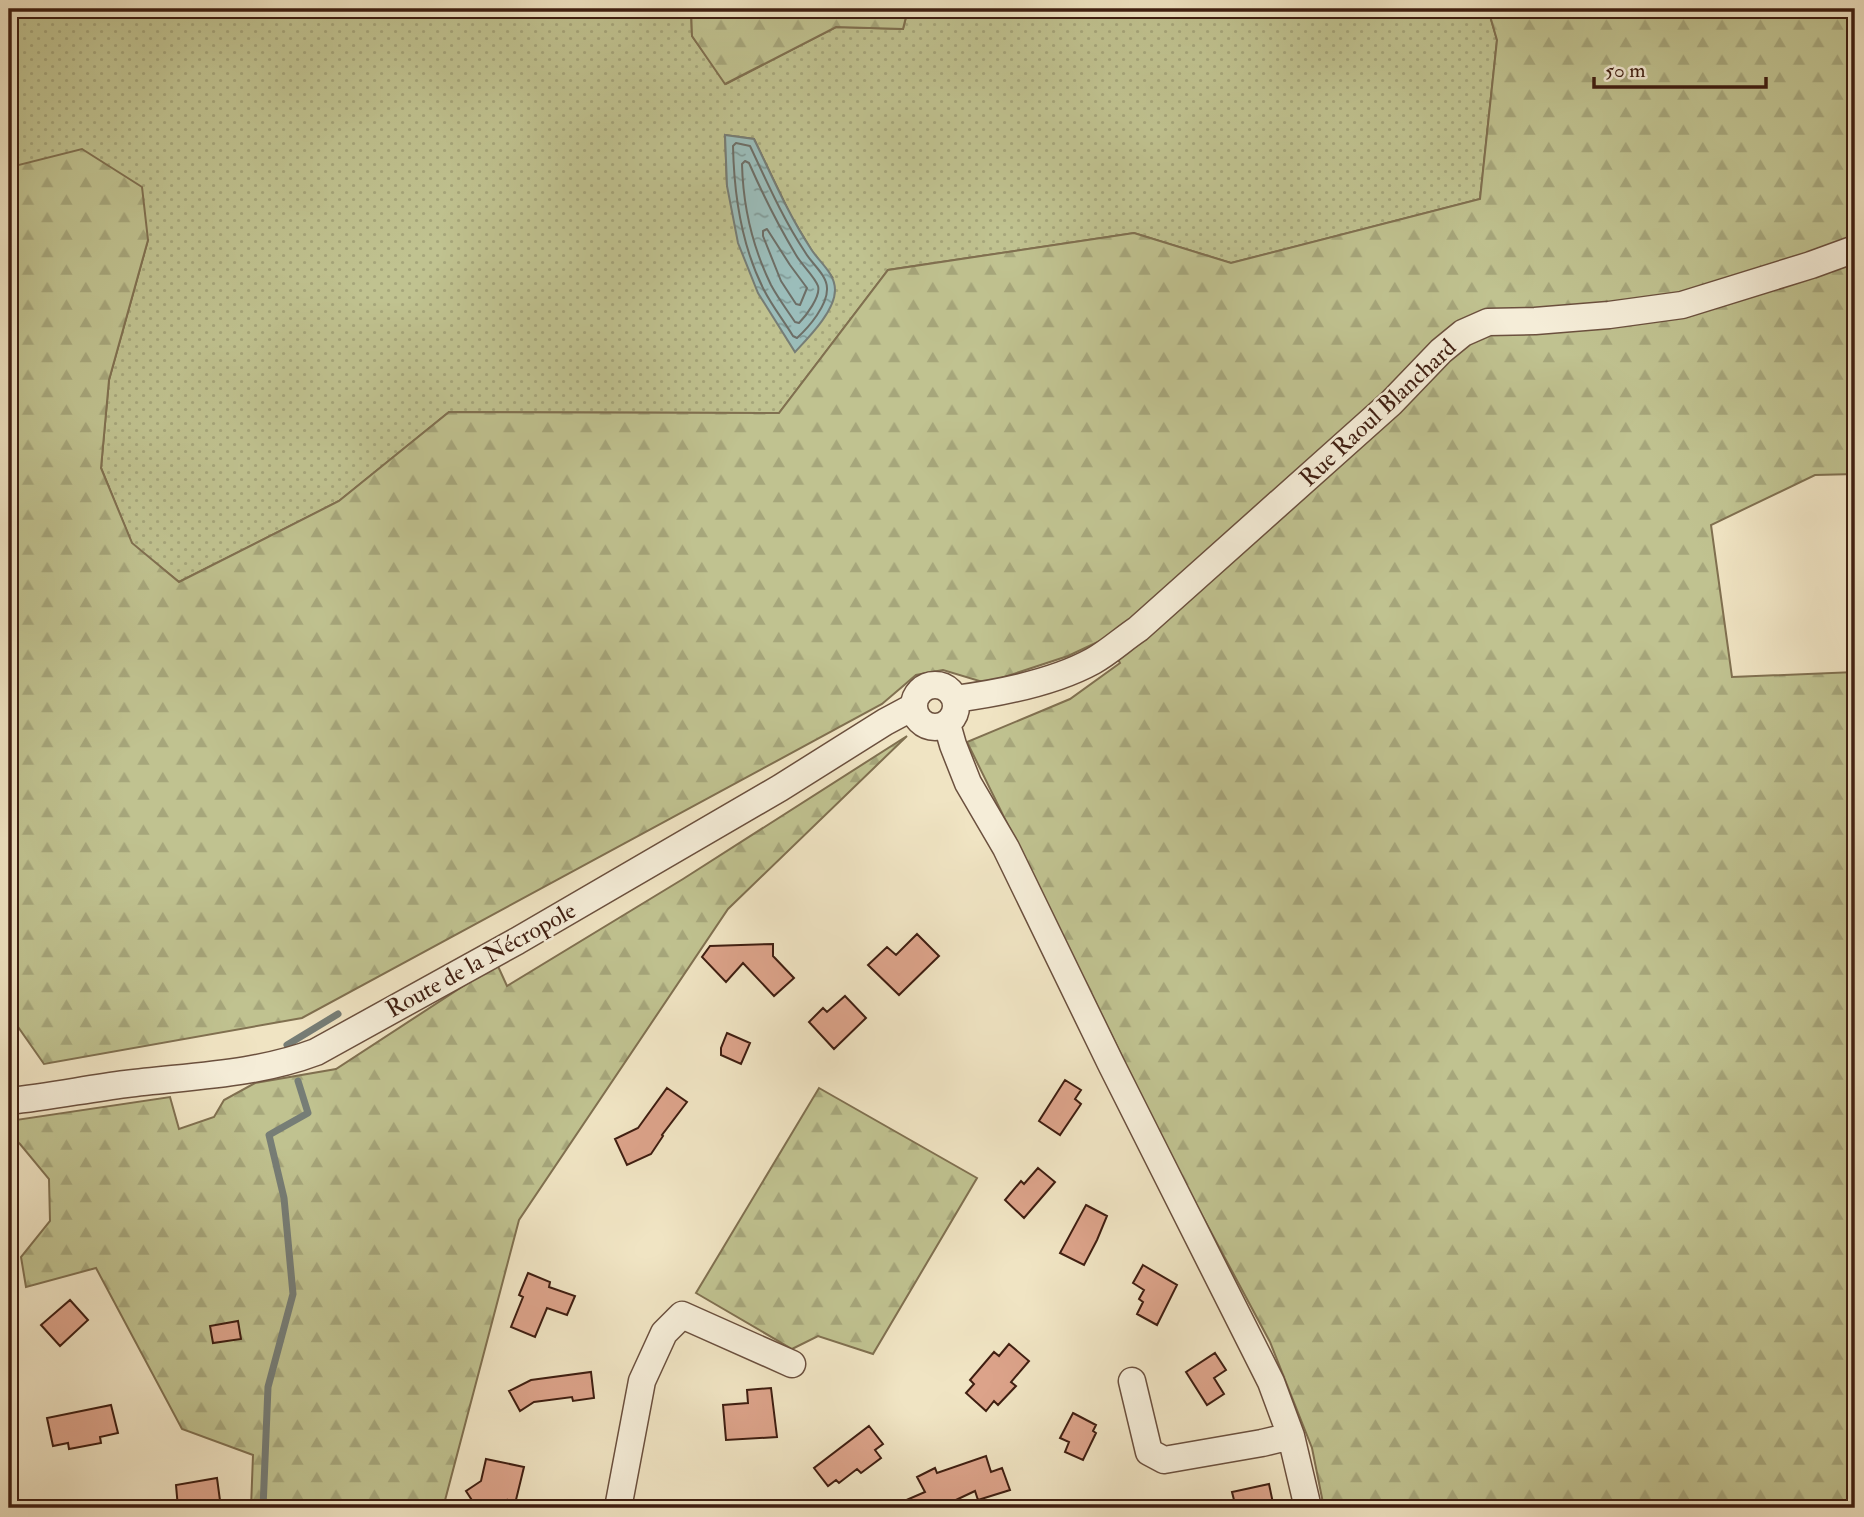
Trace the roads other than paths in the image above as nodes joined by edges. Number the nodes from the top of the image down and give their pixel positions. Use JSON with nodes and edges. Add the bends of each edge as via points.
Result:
{"nodes":[{"id":1,"x":1855,"y":248,"type":"edge"},
{"id":2,"x":914,"y":707,"type":"junction"},
{"id":3,"x":951,"y":711,"type":"junction"},
{"id":4,"x":9,"y":1101,"type":"edge"},
{"id":5,"x":792,"y":1364,"type":"dead end"},
{"id":6,"x":1132,"y":1381,"type":"dead end"},
{"id":7,"x":1291,"y":1436,"type":"junction"},
{"id":8,"x":618,"y":1508,"type":"edge"},
{"id":9,"x":1308,"y":1508,"type":"edge"}],
"edges":[{"from":1,"to":3,"type":"street","name":"Rue Raoul Blanchard","via":[[1682,305],[1609,315],[1488,321],[1463,332],[1391,403],[1138,629],[1094,660]]},
{"from":2,"to":3,"type":"street","via":[[919,721],[933,727]]},
{"from":2,"to":3,"type":"street","via":[[918,693],[930,685],[946,687]]},
{"from":2,"to":4,"type":"street","name":"Route de la Nécropole","via":[[517,941],[316,1052],[235,1073]]},
{"from":3,"to":7,"type":"street","via":[[953,745],[968,783],[1006,848],[1251,1340]]},
{"from":5,"to":8,"type":"street","via":[[682,1315],[664,1333],[642,1381]]},
{"from":6,"to":7,"type":"street","via":[[1149,1451],[1164,1460]]},
{"from":7,"to":9,"type":"street"}]}
